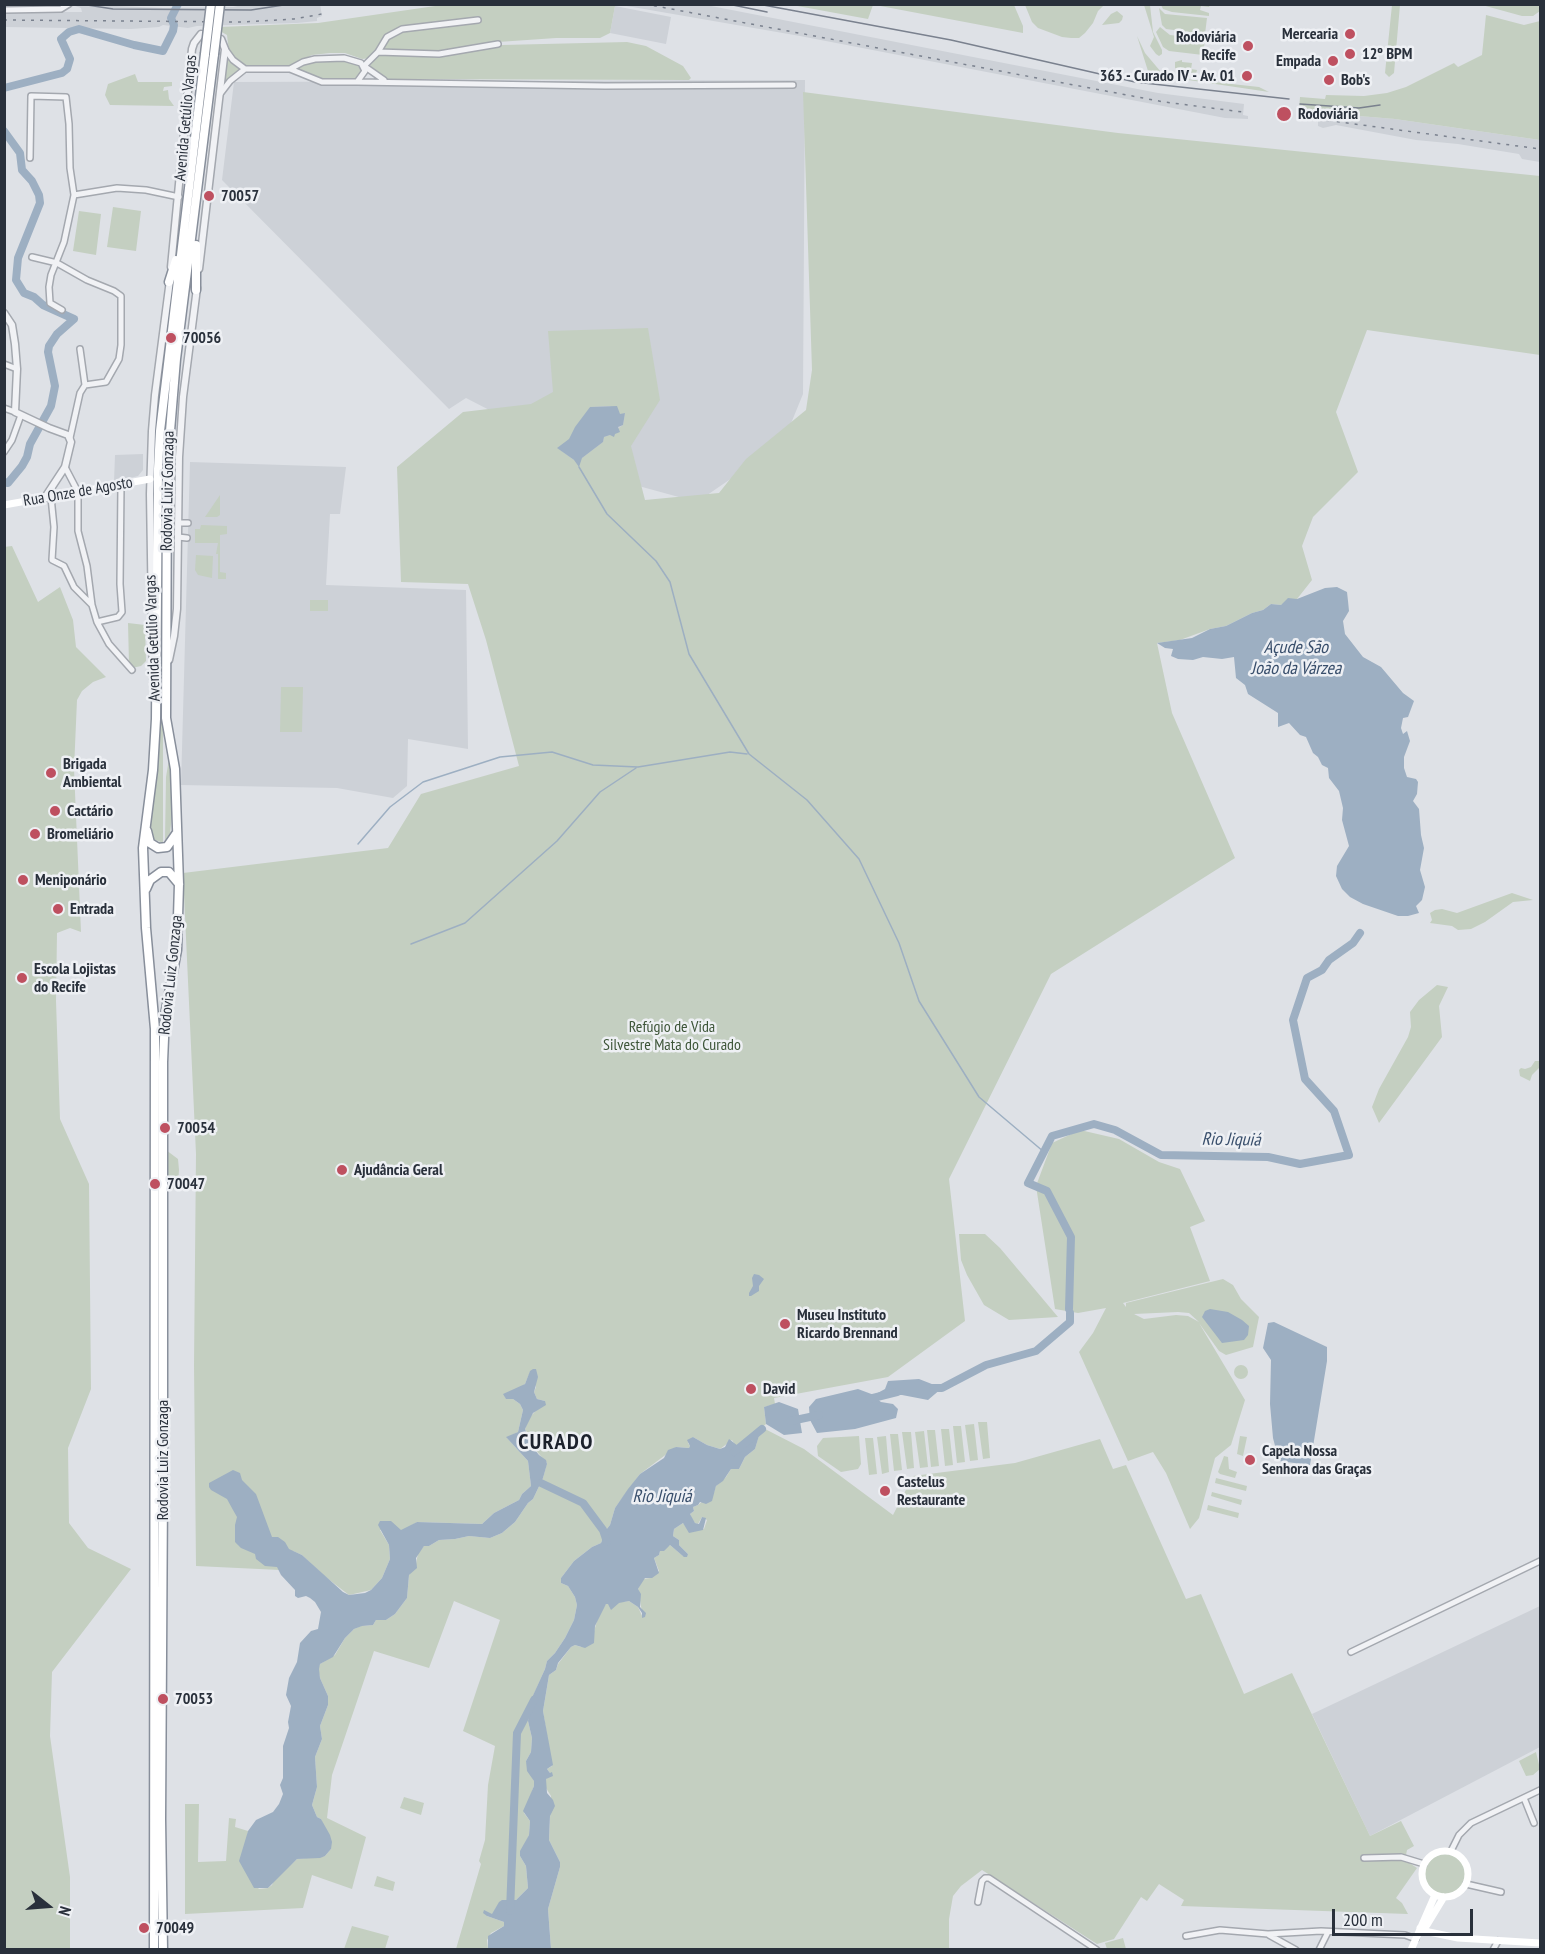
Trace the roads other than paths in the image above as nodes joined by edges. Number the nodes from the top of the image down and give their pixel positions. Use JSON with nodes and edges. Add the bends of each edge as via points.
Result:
{"nodes":[{"id":1,"x":69,"y":4,"type":"edge"},
{"id":2,"x":211,"y":4,"type":"edge"},
{"id":3,"x":220,"y":4,"type":"edge"},
{"id":4,"x":4,"y":10,"type":"edge"},
{"id":5,"x":478,"y":20,"type":"dead end"},
{"id":6,"x":498,"y":44,"type":"dead end"},
{"id":7,"x":225,"y":49,"type":"junction"},
{"id":8,"x":378,"y":52,"type":"junction"},
{"id":9,"x":209,"y":54,"type":"junction"},
{"id":10,"x":364,"y":66,"type":"junction"},
{"id":11,"x":244,"y":69,"type":"junction"},
{"id":12,"x":290,"y":69,"type":"junction"},
{"id":13,"x":386,"y":81,"type":"junction"},
{"id":14,"x":357,"y":82,"type":"junction"},
{"id":15,"x":793,"y":85,"type":"dead end"},
{"id":16,"x":220,"y":94,"type":"junction"},
{"id":17,"x":30,"y":158,"type":"dead end"},
{"id":18,"x":74,"y":195,"type":"junction"},
{"id":19,"x":179,"y":197,"type":"junction"},
{"id":20,"x":195,"y":218,"type":"junction"},
{"id":21,"x":182,"y":243,"type":"junction"},
{"id":22,"x":32,"y":257,"type":"dead end"},
{"id":23,"x":57,"y":263,"type":"junction"},
{"id":24,"x":169,"y":282,"type":"junction"},
{"id":25,"x":196,"y":290,"type":"junction"},
{"id":26,"x":62,"y":310,"type":"dead end"},
{"id":27,"x":5,"y":315,"type":"edge"},
{"id":28,"x":80,"y":349,"type":"dead end"},
{"id":29,"x":4,"y":364,"type":"edge"},
{"id":30,"x":17,"y":369,"type":"junction"},
{"id":31,"x":85,"y":386,"type":"junction"},
{"id":32,"x":4,"y":408,"type":"edge"},
{"id":33,"x":18,"y":413,"type":"junction"},
{"id":34,"x":70,"y":438,"type":"junction"},
{"id":35,"x":4,"y":452,"type":"edge"},
{"id":36,"x":65,"y":467,"type":"junction"},
{"id":37,"x":150,"y":479,"type":"junction"},
{"id":38,"x":121,"y":485,"type":"junction"},
{"id":39,"x":78,"y":492,"type":"junction"},
{"id":40,"x":47,"y":498,"type":"junction"},
{"id":41,"x":4,"y":505,"type":"edge"},
{"id":42,"x":178,"y":523,"type":"junction"},
{"id":43,"x":188,"y":523,"type":"dead end"},
{"id":44,"x":178,"y":537,"type":"junction"},
{"id":45,"x":187,"y":538,"type":"dead end"},
{"id":46,"x":92,"y":605,"type":"junction"},
{"id":47,"x":97,"y":622,"type":"junction"},
{"id":48,"x":132,"y":669,"type":"dead end"},
{"id":49,"x":166,"y":672,"type":"junction"},
{"id":50,"x":156,"y":719,"type":"junction"},
{"id":51,"x":146,"y":825,"type":"junction"},
{"id":52,"x":178,"y":829,"type":"junction"},
{"id":53,"x":179,"y":884,"type":"junction"},
{"id":54,"x":145,"y":892,"type":"junction"},
{"id":55,"x":1540,"y":1561,"type":"edge"},
{"id":56,"x":1350,"y":1652,"type":"dead end"},
{"id":57,"x":1540,"y":1790,"type":"edge"},
{"id":58,"x":1524,"y":1798,"type":"junction"},
{"id":59,"x":1534,"y":1823,"type":"dead end"},
{"id":60,"x":1451,"y":1851,"type":"junction"},
{"id":61,"x":1364,"y":1858,"type":"dead end"},
{"id":62,"x":1424,"y":1864,"type":"junction"},
{"id":63,"x":1466,"y":1884,"type":"junction"},
{"id":64,"x":1502,"y":1892,"type":"dead end"},
{"id":65,"x":1435,"y":1895,"type":"junction"},
{"id":66,"x":1444,"y":1897,"type":"junction"},
{"id":67,"x":978,"y":1902,"type":"dead end"},
{"id":68,"x":1430,"y":1919,"type":"junction"},
{"id":69,"x":1422,"y":1929,"type":"junction"},
{"id":70,"x":1328,"y":1932,"type":"junction"},
{"id":71,"x":1268,"y":1934,"type":"junction"},
{"id":72,"x":1439,"y":1934,"type":"junction"},
{"id":73,"x":1186,"y":1936,"type":"dead end"},
{"id":74,"x":1416,"y":1939,"type":"junction"},
{"id":75,"x":1498,"y":1941,"type":"junction"},
{"id":76,"x":1540,"y":1943,"type":"edge"},
{"id":77,"x":154,"y":1950,"type":"edge"},
{"id":78,"x":163,"y":1950,"type":"edge"},
{"id":79,"x":1097,"y":1950,"type":"edge"},
{"id":80,"x":1296,"y":1950,"type":"edge"},
{"id":81,"x":1319,"y":1950,"type":"edge"},
{"id":82,"x":1411,"y":1950,"type":"edge"},
{"id":83,"x":1493,"y":1950,"type":"edge"}],
"edges":[{"from":1,"to":4,"type":"street","via":[[61,9]]},
{"from":2,"to":9,"type":"highway","name":"Rodovia Luiz Gonzaga","bridge":true},
{"from":3,"to":9,"type":"highway","name":"Rodovia Luiz Gonzaga","bridge":true},
{"from":5,"to":8,"type":"street","via":[[402,29],[387,37]]},
{"from":6,"to":8,"type":"street","via":[[439,54]]},
{"from":7,"to":11,"type":"street"},
{"from":7,"to":16,"type":"street","name":"Avenida Getúlio Vargas"},
{"from":7,"to":19,"type":"street","name":"Avenida Getúlio Vargas","via":[[224,42],[214,36],[201,34],[194,43]]},
{"from":8,"to":10,"type":"street"},
{"from":9,"to":20,"type":"highway","name":"Rodovia Luiz Gonzaga"},
{"from":9,"to":21,"type":"highway","name":"Rodovia Luiz Gonzaga"},
{"from":10,"to":12,"type":"street","via":[[351,59],[329,59],[303,62]]},
{"from":10,"to":13,"type":"street"},
{"from":10,"to":14,"type":"street","via":[[364,74]]},
{"from":11,"to":12,"type":"street"},
{"from":11,"to":16,"type":"street"},
{"from":12,"to":14,"type":"street","via":[[319,82]]},
{"from":13,"to":14,"type":"street"},
{"from":13,"to":15,"type":"street"},
{"from":16,"to":25,"type":"street","name":"Avenida Getúlio Vargas"},
{"from":17,"to":18,"type":"street","via":[[31,96],[66,97]]},
{"from":18,"to":19,"type":"street","via":[[117,188]]},
{"from":18,"to":23,"type":"street"},
{"from":19,"to":24,"type":"street","name":"Avenida Getúlio Vargas"},
{"from":20,"to":25,"type":"highway"},
{"from":20,"to":49,"type":"highway","name":"Rodovia Luiz Gonzaga","via":[[169,432]]},
{"from":21,"to":24,"type":"highway"},
{"from":21,"to":50,"type":"highway","name":"Rodovia Luiz Gonzaga","via":[[160,430]]},
{"from":22,"to":23,"type":"street"},
{"from":23,"to":26,"type":"street","via":[[49,282],[50,303]]},
{"from":23,"to":31,"type":"street","via":[[121,296],[122,345],[118,359],[106,382]]},
{"from":24,"to":37,"type":"street","name":"Avenida Getúlio Vargas","via":[[155,395]]},
{"from":25,"to":42,"type":"street","name":"Avenida Getúlio Vargas","via":[[183,397]]},
{"from":27,"to":30,"type":"street","via":[[12,325]]},
{"from":28,"to":31,"type":"street"},
{"from":29,"to":30,"type":"street"},
{"from":30,"to":33,"type":"street"},
{"from":31,"to":34,"type":"street"},
{"from":32,"to":33,"type":"street"},
{"from":33,"to":34,"type":"street"},
{"from":33,"to":35,"type":"street","via":[[12,440]]},
{"from":34,"to":36,"type":"street"},
{"from":36,"to":39,"type":"street"},
{"from":36,"to":40,"type":"street"},
{"from":37,"to":38,"type":"main road","name":"Rua Onze de Agosto"},
{"from":37,"to":50,"type":"street","name":"Avenida Getúlio Vargas","via":[[151,648]]},
{"from":38,"to":39,"type":"main road","name":"Rua Onze de Agosto"},
{"from":38,"to":47,"type":"street","via":[[121,615]]},
{"from":39,"to":40,"type":"main road","name":"Rua Onze de Agosto"},
{"from":39,"to":46,"type":"street","via":[[78,531]]},
{"from":40,"to":41,"type":"main road","name":"Rua Onze de Agosto"},
{"from":40,"to":46,"type":"street","via":[[54,527],[52,560],[64,566],[74,587]]},
{"from":42,"to":43,"type":"street"},
{"from":42,"to":44,"type":"street","name":"Avenida Getúlio Vargas"},
{"from":44,"to":45,"type":"street"},
{"from":44,"to":49,"type":"street","name":"Avenida Getúlio Vargas","via":[[176,624]]},
{"from":46,"to":47,"type":"street"},
{"from":47,"to":48,"type":"street","via":[[109,644]]},
{"from":49,"to":52,"type":"highway","name":"Rodovia Luiz Gonzaga","via":[[166,718],[175,769]]},
{"from":50,"to":51,"type":"highway","name":"Rodovia Luiz Gonzaga"},
{"from":51,"to":52,"type":"highway","via":[[150,843],[158,848],[173,842]]},
{"from":51,"to":54,"type":"highway","name":"Rodovia Luiz Gonzaga"},
{"from":52,"to":53,"type":"highway","name":"Rodovia Luiz Gonzaga"},
{"from":53,"to":54,"type":"highway","via":[[169,872],[161,872],[150,880]]},
{"from":53,"to":78,"type":"highway","name":"Rodovia Luiz Gonzaga","via":[[177,950],[165,1015],[163,1062]]},
{"from":54,"to":77,"type":"highway","name":"Rodovia Luiz Gonzaga","via":[[155,1040]]},
{"from":55,"to":56,"type":"street"},
{"from":57,"to":58,"type":"street"},
{"from":58,"to":59,"type":"street"},
{"from":58,"to":60,"type":"street","via":[[1471,1823]]},
{"from":60,"to":62,"type":"main road","via":[[1437,1852]]},
{"from":60,"to":63,"type":"main road","via":[[1465,1862]]},
{"from":61,"to":62,"type":"street","via":[[1401,1857]]},
{"from":62,"to":65,"type":"main road","via":[[1424,1882]]},
{"from":63,"to":64,"type":"street"},
{"from":63,"to":66,"type":"main road","via":[[1457,1894]]},
{"from":65,"to":66,"type":"main road"},
{"from":65,"to":69,"type":"main road"},
{"from":66,"to":68,"type":"main road"},
{"from":67,"to":79,"type":"street","via":[[982,1881],[989,1878]]},
{"from":68,"to":69,"type":"main road"},
{"from":68,"to":72,"type":"main road"},
{"from":69,"to":72,"type":"main road"},
{"from":69,"to":74,"type":"main road"},
{"from":70,"to":71,"type":"street"},
{"from":70,"to":74,"type":"street","via":[[1405,1935]]},
{"from":70,"to":81,"type":"street"},
{"from":71,"to":73,"type":"street","via":[[1220,1930]]},
{"from":71,"to":80,"type":"street"},
{"from":72,"to":75,"type":"main road"},
{"from":74,"to":82,"type":"main road"},
{"from":75,"to":76,"type":"main road"},
{"from":75,"to":83,"type":"street"}]}
